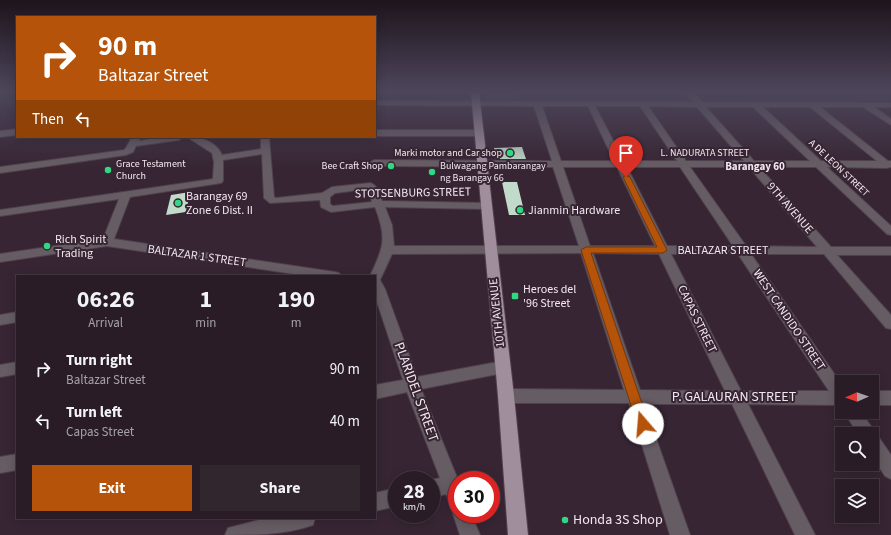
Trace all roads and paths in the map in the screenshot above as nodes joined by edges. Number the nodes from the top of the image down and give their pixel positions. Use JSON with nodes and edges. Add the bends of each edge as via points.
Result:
{"nodes":[{"id":1,"x":477,"y":117,"type":"edge"},
{"id":2,"x":542,"y":117,"type":"edge"},
{"id":3,"x":597,"y":117,"type":"edge"},
{"id":4,"x":651,"y":117,"type":"edge"},
{"id":5,"x":710,"y":117,"type":"edge"},
{"id":6,"x":769,"y":117,"type":"edge"},
{"id":7,"x":828,"y":117,"type":"edge"},
{"id":8,"x":882,"y":117,"type":"edge"},
{"id":9,"x":891,"y":123,"type":"edge"},
{"id":10,"x":16,"y":132,"type":"edge"},
{"id":11,"x":376,"y":133,"type":"edge"},
{"id":12,"x":478,"y":133,"type":"junction"},
{"id":13,"x":0,"y":134,"type":"edge"},
{"id":14,"x":164,"y":138,"type":"edge"},
{"id":15,"x":193,"y":138,"type":"edge"},
{"id":16,"x":265,"y":138,"type":"edge"},
{"id":17,"x":135,"y":140,"type":"edge"},
{"id":18,"x":266,"y":151,"type":"junction"},
{"id":19,"x":219,"y":158,"type":"junction"},
{"id":20,"x":374,"y":163,"type":"dead end"},
{"id":21,"x":482,"y":164,"type":"junction"},
{"id":22,"x":557,"y":164,"type":"junction"},
{"id":23,"x":620,"y":164,"type":"junction"},
{"id":24,"x":683,"y":164,"type":"junction"},
{"id":25,"x":751,"y":164,"type":"junction"},
{"id":26,"x":819,"y":164,"type":"junction"},
{"id":27,"x":889,"y":165,"type":"edge"},
{"id":28,"x":0,"y":170,"type":"edge"},
{"id":29,"x":126,"y":194,"type":"junction"},
{"id":30,"x":325,"y":196,"type":"junction"},
{"id":31,"x":378,"y":204,"type":"junction"},
{"id":32,"x":486,"y":206,"type":"junction"},
{"id":33,"x":0,"y":213,"type":"edge"},
{"id":34,"x":891,"y":232,"type":"edge"},
{"id":35,"x":107,"y":242,"type":"junction"},
{"id":36,"x":490,"y":249,"type":"junction"},
{"id":37,"x":388,"y":250,"type":"junction"},
{"id":38,"x":586,"y":250,"type":"junction"},
{"id":39,"x":663,"y":250,"type":"junction"},
{"id":40,"x":742,"y":250,"type":"junction"},
{"id":41,"x":891,"y":251,"type":"edge"},
{"id":42,"x":828,"y":252,"type":"junction"},
{"id":43,"x":0,"y":258,"type":"edge"},
{"id":44,"x":328,"y":275,"type":"edge"},
{"id":45,"x":376,"y":276,"type":"edge"},
{"id":46,"x":376,"y":284,"type":"edge"},
{"id":47,"x":16,"y":317,"type":"edge"},
{"id":48,"x":0,"y":320,"type":"edge"},
{"id":49,"x":891,"y":324,"type":"edge"},
{"id":50,"x":503,"y":367,"type":"junction"},
{"id":51,"x":16,"y":368,"type":"edge"},
{"id":52,"x":0,"y":371,"type":"edge"},
{"id":53,"x":412,"y":385,"type":"junction"},
{"id":54,"x":835,"y":388,"type":"edge"},
{"id":55,"x":376,"y":392,"type":"edge"},
{"id":56,"x":506,"y":396,"type":"junction"},
{"id":57,"x":634,"y":396,"type":"junction"},
{"id":58,"x":736,"y":397,"type":"junction"},
{"id":59,"x":835,"y":398,"type":"edge"},
{"id":60,"x":879,"y":398,"type":"edge"},
{"id":61,"x":891,"y":398,"type":"edge"},
{"id":62,"x":879,"y":452,"type":"edge"},
{"id":63,"x":16,"y":462,"type":"edge"},
{"id":64,"x":0,"y":465,"type":"edge"},
{"id":65,"x":891,"y":470,"type":"edge"},
{"id":66,"x":448,"y":476,"type":"edge"},
{"id":67,"x":388,"y":499,"type":"edge"},
{"id":68,"x":376,"y":502,"type":"edge"},
{"id":69,"x":302,"y":519,"type":"edge"},
{"id":70,"x":465,"y":523,"type":"edge"},
{"id":71,"x":235,"y":535,"type":"edge"},
{"id":72,"x":470,"y":535,"type":"edge"},
{"id":73,"x":518,"y":535,"type":"edge"},
{"id":74,"x":680,"y":535,"type":"edge"},
{"id":75,"x":805,"y":535,"type":"edge"}],
"edges":[{"from":1,"to":12,"type":"main road","name":"10TH AVENUE"},
{"from":2,"to":22,"type":"street"},
{"from":3,"to":23,"type":"street","name":"CAPAS STREET"},
{"from":4,"to":24,"type":"street","name":"WEST CANDIDO STREET"},
{"from":5,"to":25,"type":"street","name":"9TH AVENUE"},
{"from":6,"to":26,"type":"street","name":"A DE LEON STREET"},
{"from":7,"to":27,"type":"street"},
{"from":8,"to":9,"type":"street"},
{"from":10,"to":13,"type":"street"},
{"from":11,"to":12,"type":"street"},
{"from":12,"to":21,"type":"main road","name":"10TH AVENUE"},
{"from":14,"to":17,"type":"street"},
{"from":15,"to":19,"type":"street","via":[[212,146]]},
{"from":16,"to":18,"type":"street"},
{"from":17,"to":28,"type":"street","via":[[126,152]]},
{"from":18,"to":19,"type":"street"},
{"from":18,"to":30,"type":"street","via":[[271,200]]},
{"from":19,"to":29,"type":"street","via":[[218,181]]},
{"from":20,"to":21,"type":"street","name":"L. NADURATA STREET"},
{"from":21,"to":22,"type":"street","name":"L. NADURATA STREET"},
{"from":21,"to":32,"type":"main road","name":"10TH AVENUE"},
{"from":22,"to":23,"type":"street","name":"L. NADURATA STREET"},
{"from":22,"to":38,"type":"street"},
{"from":23,"to":24,"type":"street","name":"L. NADURATA STREET"},
{"from":23,"to":39,"type":"street","name":"CAPAS STREET"},
{"from":24,"to":25,"type":"street","name":"L. NADURATA STREET"},
{"from":24,"to":40,"type":"street","name":"WEST CANDIDO STREET"},
{"from":25,"to":26,"type":"street","name":"L. NADURATA STREET"},
{"from":25,"to":42,"type":"street","name":"9TH AVENUE"},
{"from":26,"to":27,"type":"street","name":"L. NADURATA STREET"},
{"from":26,"to":34,"type":"street","name":"A DE LEON STREET"},
{"from":29,"to":33,"type":"street"},
{"from":29,"to":35,"type":"street"},
{"from":30,"to":31,"type":"street","name":"STOTSENBURG STREET","via":[[325,205],[331,209]]},
{"from":30,"to":31,"type":"street","via":[[332,190],[370,186]]},
{"from":31,"to":32,"type":"street","name":"STOTSENBURG STREET"},
{"from":31,"to":37,"type":"street","via":[[388,234]]},
{"from":32,"to":36,"type":"main road","name":"10TH AVENUE"},
{"from":35,"to":43,"type":"street","name":"BALTAZAR 1 STREET"},
{"from":35,"to":44,"type":"street","name":"BALTAZAR 1 STREET"},
{"from":36,"to":37,"type":"street","name":"BALTAZAR STREET"},
{"from":36,"to":38,"type":"street","name":"BALTAZAR STREET"},
{"from":36,"to":50,"type":"main road","name":"10TH AVENUE"},
{"from":37,"to":45,"type":"street"},
{"from":38,"to":39,"type":"street","name":"BALTAZAR STREET"},
{"from":38,"to":57,"type":"street"},
{"from":39,"to":40,"type":"street","name":"BALTAZAR STREET"},
{"from":39,"to":58,"type":"street","name":"CAPAS STREET"},
{"from":40,"to":42,"type":"street","name":"BALTAZAR STREET"},
{"from":40,"to":54,"type":"street","name":"WEST CANDIDO STREET"},
{"from":41,"to":42,"type":"street","name":"BALTAZAR STREET"},
{"from":42,"to":49,"type":"street","name":"9TH AVENUE"},
{"from":46,"to":53,"type":"street","name":"PLARIDEL STREET"},
{"from":47,"to":48,"type":"street"},
{"from":50,"to":53,"type":"street"},
{"from":50,"to":56,"type":"main road","name":"10TH AVENUE"},
{"from":51,"to":52,"type":"street"},
{"from":53,"to":55,"type":"street"},
{"from":53,"to":66,"type":"street","name":"PLARIDEL STREET"},
{"from":56,"to":57,"type":"street","name":"P. GALAURAN STREET"},
{"from":56,"to":73,"type":"main road","name":"10TH AVENUE"},
{"from":57,"to":58,"type":"street","name":"P. GALAURAN STREET"},
{"from":57,"to":74,"type":"street"},
{"from":58,"to":59,"type":"street","name":"P. GALAURAN STREET"},
{"from":58,"to":75,"type":"street","name":"CAPAS STREET"},
{"from":60,"to":61,"type":"street"},
{"from":62,"to":65,"type":"street"},
{"from":63,"to":64,"type":"street"},
{"from":67,"to":68,"type":"street"},
{"from":69,"to":71,"type":"street"},
{"from":70,"to":72,"type":"street"}]}
